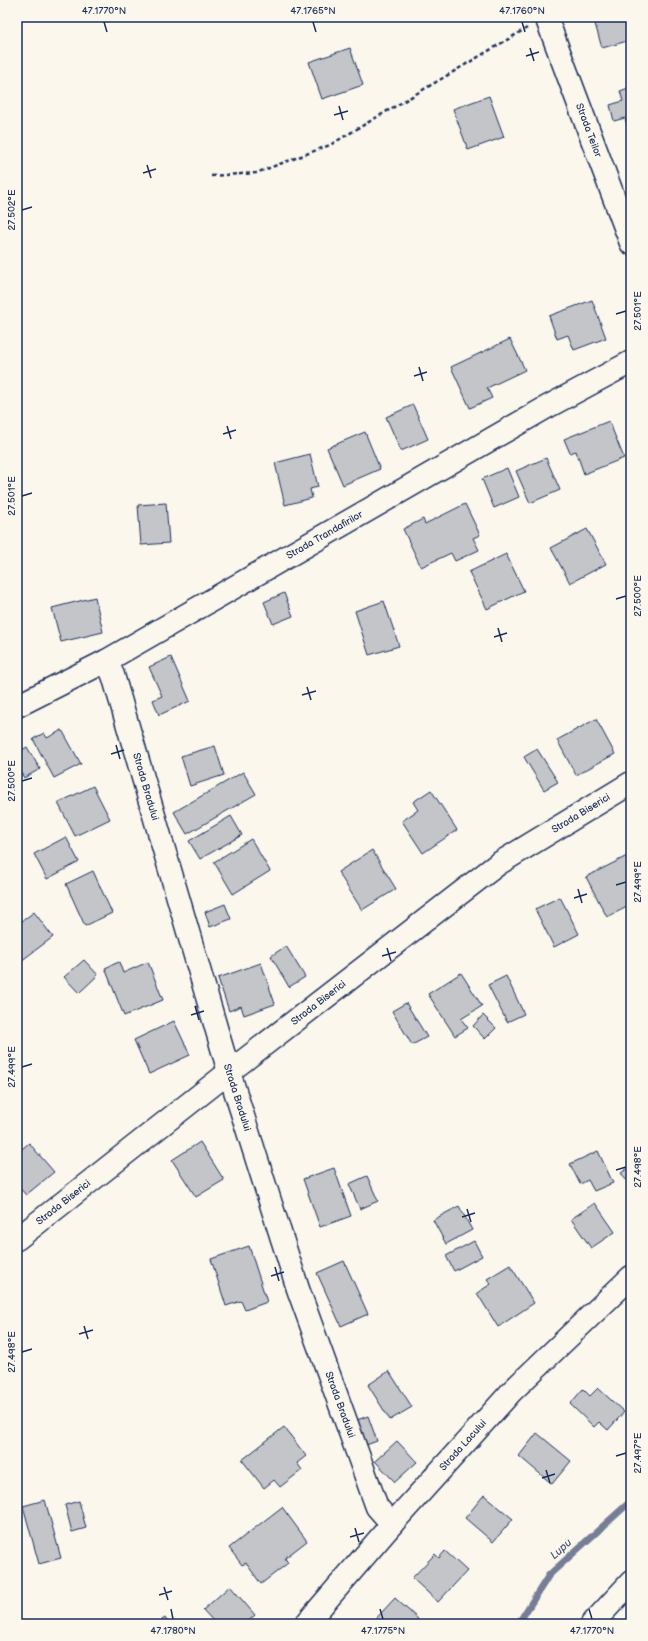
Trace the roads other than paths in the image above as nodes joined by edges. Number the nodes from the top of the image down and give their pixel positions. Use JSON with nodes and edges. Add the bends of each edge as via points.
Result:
{"nodes":[{"id":1,"x":540,"y":21,"type":"edge"},
{"id":2,"x":631,"y":242,"type":"edge"},
{"id":3,"x":631,"y":362,"type":"edge"},
{"id":4,"x":106,"y":660,"type":"junction"},
{"id":5,"x":17,"y":706,"type":"edge"},
{"id":6,"x":631,"y":783,"type":"edge"},
{"id":7,"x":229,"y":1072,"type":"junction"},
{"id":8,"x":17,"y":1239,"type":"edge"},
{"id":9,"x":631,"y":1277,"type":"edge"},
{"id":10,"x":392,"y":1524,"type":"junction"},
{"id":11,"x":631,"y":1582,"type":"edge"},
{"id":12,"x":306,"y":1624,"type":"edge"},
{"id":13,"x":592,"y":1624,"type":"edge"}],
"edges":[{"from":1,"to":2,"type":"street","name":"Strada Teilor"},
{"from":3,"to":4,"type":"street","name":"Strada Trandafirilor","via":[[547,406]]},
{"from":4,"to":5,"type":"street","name":"Strada Trandafirilor"},
{"from":4,"to":7,"type":"street","name":"Strada Bradului","via":[[115,683]]},
{"from":6,"to":7,"type":"street","name":"Strada Biserici","via":[[498,864]]},
{"from":7,"to":8,"type":"street","name":"Strada Biserici"},
{"from":7,"to":10,"type":"street","name":"Strada Bradului","via":[[303,1304],[377,1507]]},
{"from":9,"to":10,"type":"street","name":"Strada Lacului","via":[[512,1391]]},
{"from":10,"to":12,"type":"street","name":"Strada Lacului"},
{"from":11,"to":13,"type":"street"}]}
